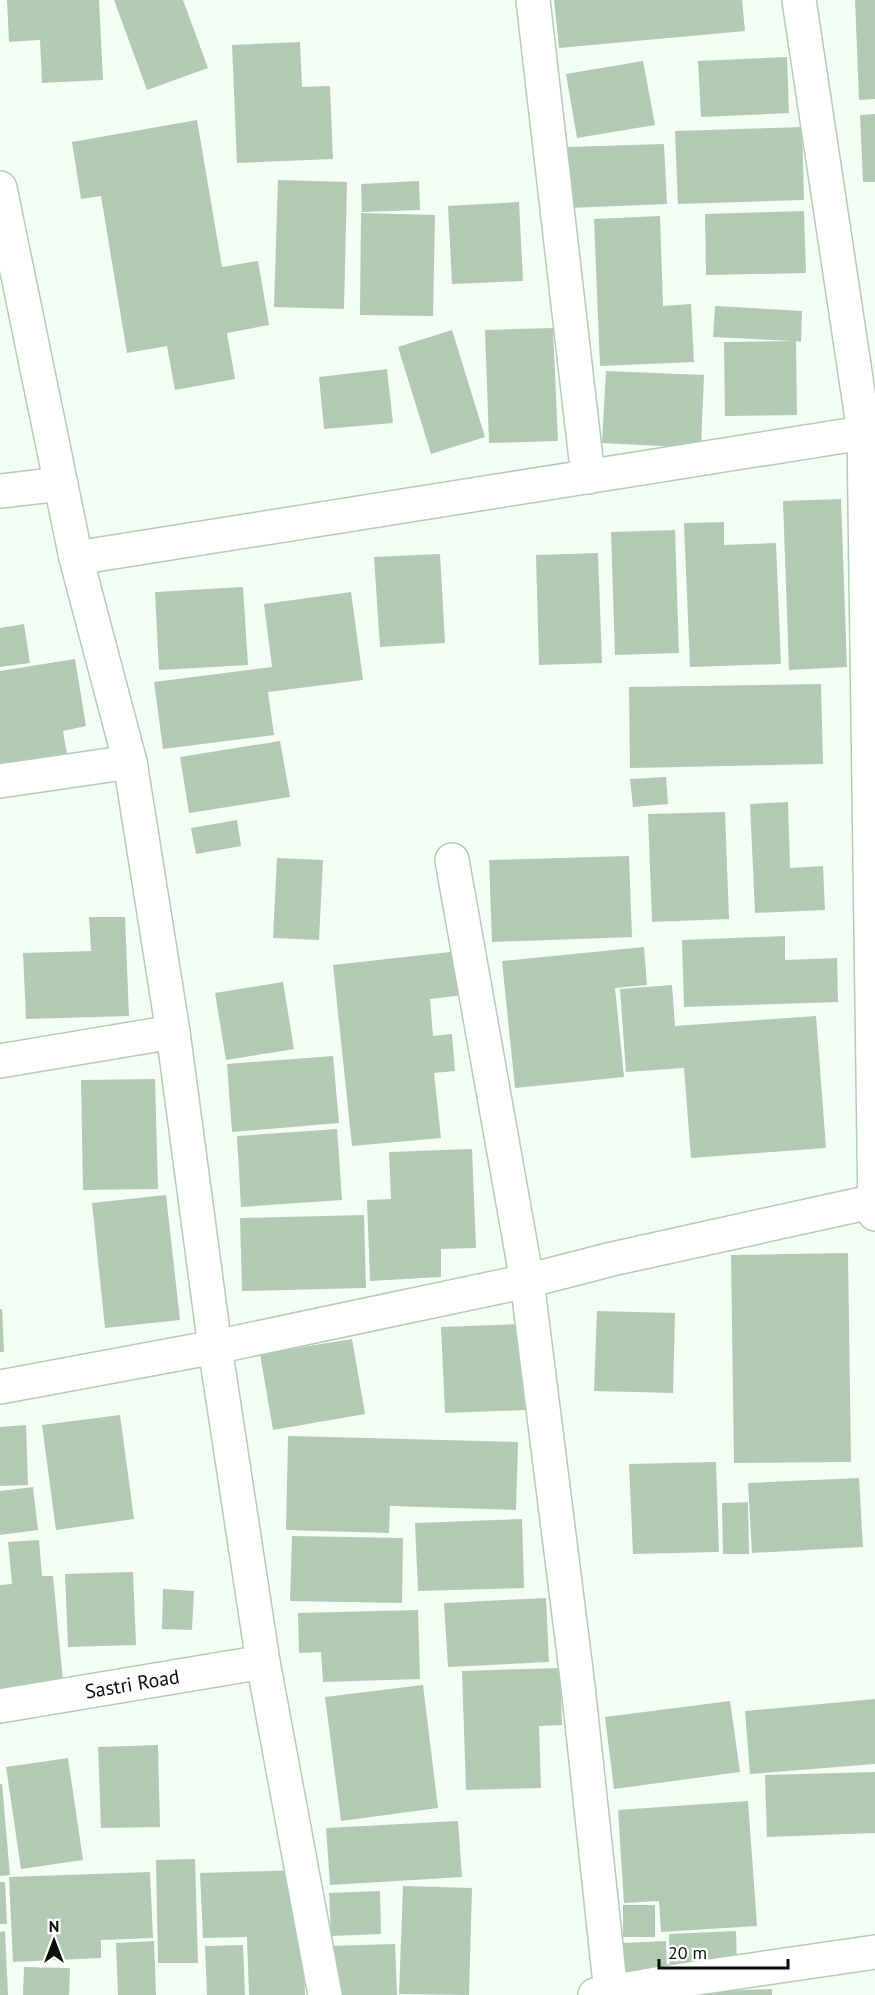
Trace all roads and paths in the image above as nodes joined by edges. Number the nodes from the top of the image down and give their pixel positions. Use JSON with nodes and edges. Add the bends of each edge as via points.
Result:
{"nodes":[{"id":1,"x":533,"y":0,"type":"edge"},
{"id":2,"x":799,"y":0,"type":"edge"},
{"id":3,"x":0,"y":188,"type":"edge"},
{"id":4,"x":869,"y":431,"type":"edge"},
{"id":5,"x":588,"y":477,"type":"junction"},
{"id":6,"x":61,"y":484,"type":"junction"},
{"id":7,"x":0,"y":491,"type":"edge"},
{"id":8,"x":76,"y":558,"type":"junction"},
{"id":9,"x":130,"y":762,"type":"junction"},
{"id":10,"x":0,"y":781,"type":"edge"},
{"id":11,"x":452,"y":861,"type":"dead end"},
{"id":12,"x":173,"y":1032,"type":"junction"},
{"id":13,"x":0,"y":1061,"type":"edge"},
{"id":14,"x":875,"y":1205,"type":"edge"},
{"id":15,"x":527,"y":1281,"type":"junction"},
{"id":16,"x":215,"y":1347,"type":"junction"},
{"id":17,"x":0,"y":1387,"type":"edge"},
{"id":18,"x":263,"y":1662,"type":"junction"},
{"id":19,"x":0,"y":1706,"type":"edge"},
{"id":20,"x":875,"y":1952,"type":"edge"},
{"id":21,"x":603,"y":1994,"type":"edge"},
{"id":22,"x":325,"y":1995,"type":"edge"}],
"edges":[{"from":1,"to":5,"type":"street"},
{"from":2,"to":4,"type":"street"},
{"from":3,"to":6,"type":"street"},
{"from":4,"to":5,"type":"street"},
{"from":4,"to":14,"type":"street"},
{"from":5,"to":8,"type":"street"},
{"from":6,"to":7,"type":"street"},
{"from":6,"to":8,"type":"street"},
{"from":8,"to":9,"type":"street"},
{"from":9,"to":10,"type":"street"},
{"from":9,"to":12,"type":"street"},
{"from":11,"to":15,"type":"street"},
{"from":12,"to":13,"type":"street"},
{"from":12,"to":16,"type":"street"},
{"from":14,"to":15,"type":"street","via":[[612,1259]]},
{"from":15,"to":16,"type":"street"},
{"from":15,"to":21,"type":"street","via":[[578,1686]]},
{"from":16,"to":17,"type":"street"},
{"from":16,"to":18,"type":"street"},
{"from":18,"to":19,"type":"street","name":"Sastri Road"},
{"from":18,"to":22,"type":"street"},
{"from":20,"to":21,"type":"street"}]}
